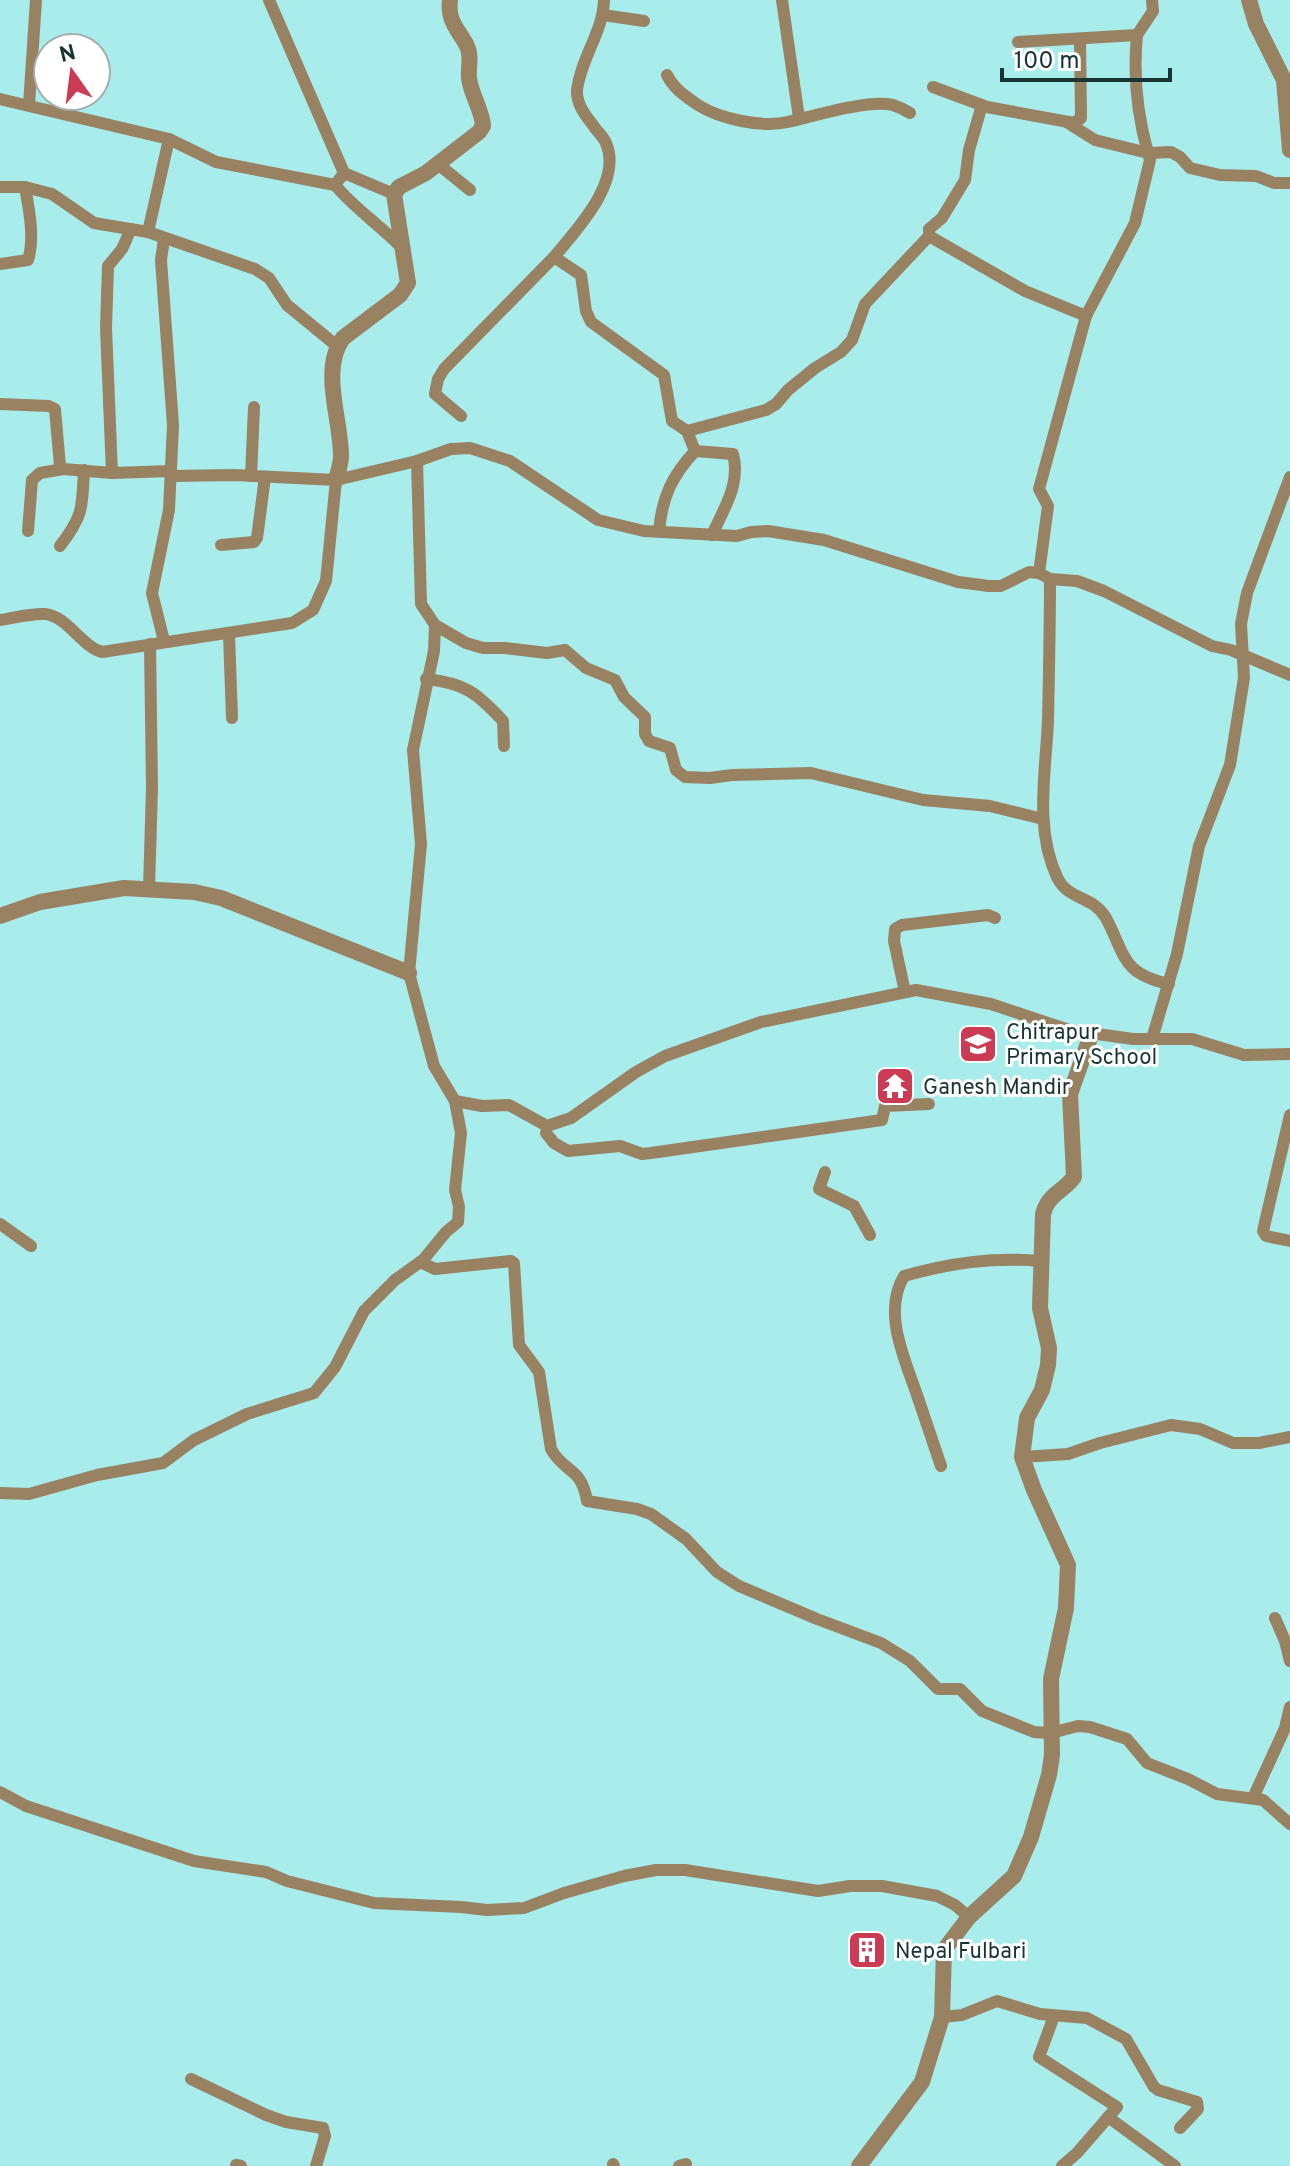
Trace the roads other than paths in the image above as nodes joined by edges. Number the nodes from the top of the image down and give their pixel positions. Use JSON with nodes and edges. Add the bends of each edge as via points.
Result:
{"nodes":[{"id":1,"x":36,"y":0,"type":"edge"},
{"id":2,"x":269,"y":0,"type":"edge"},
{"id":3,"x":450,"y":0,"type":"edge"},
{"id":4,"x":604,"y":0,"type":"edge"},
{"id":5,"x":782,"y":0,"type":"edge"},
{"id":6,"x":1152,"y":0,"type":"edge"},
{"id":7,"x":1249,"y":0,"type":"edge"},
{"id":8,"x":603,"y":15,"type":"junction"},
{"id":9,"x":644,"y":21,"type":"dead end"},
{"id":10,"x":1137,"y":35,"type":"junction"},
{"id":11,"x":1080,"y":39,"type":"junction"},
{"id":12,"x":1018,"y":42,"type":"dead end"},
{"id":13,"x":667,"y":75,"type":"dead end"},
{"id":14,"x":933,"y":87,"type":"dead end"},
{"id":15,"x":0,"y":99,"type":"edge"},
{"id":16,"x":29,"y":105,"type":"junction"},
{"id":17,"x":982,"y":105,"type":"junction"},
{"id":18,"x":910,"y":113,"type":"dead end"},
{"id":19,"x":799,"y":118,"type":"junction"},
{"id":20,"x":1289,"y":122,"type":"edge"},
{"id":21,"x":1068,"y":123,"type":"junction"},
{"id":22,"x":169,"y":139,"type":"junction"},
{"id":23,"x":1290,"y":150,"type":"edge"},
{"id":24,"x":1148,"y":153,"type":"junction"},
{"id":25,"x":438,"y":164,"type":"junction"},
{"id":26,"x":344,"y":173,"type":"junction"},
{"id":27,"x":1290,"y":183,"type":"edge"},
{"id":28,"x":335,"y":185,"type":"junction"},
{"id":29,"x":0,"y":187,"type":"edge"},
{"id":30,"x":25,"y":187,"type":"junction"},
{"id":31,"x":470,"y":190,"type":"dead end"},
{"id":32,"x":394,"y":194,"type":"junction"},
{"id":33,"x":131,"y":229,"type":"junction"},
{"id":34,"x":148,"y":232,"type":"junction"},
{"id":35,"x":929,"y":236,"type":"junction"},
{"id":36,"x":164,"y":239,"type":"junction"},
{"id":37,"x":401,"y":247,"type":"junction"},
{"id":38,"x":554,"y":257,"type":"junction"},
{"id":39,"x":0,"y":264,"type":"edge"},
{"id":40,"x":1086,"y":316,"type":"junction"},
{"id":41,"x":337,"y":346,"type":"junction"},
{"id":42,"x":0,"y":404,"type":"edge"},
{"id":43,"x":254,"y":407,"type":"dead end"},
{"id":44,"x":461,"y":416,"type":"dead end"},
{"id":45,"x":687,"y":431,"type":"junction"},
{"id":46,"x":695,"y":451,"type":"junction"},
{"id":47,"x":417,"y":461,"type":"junction"},
{"id":48,"x":63,"y":469,"type":"junction"},
{"id":49,"x":84,"y":470,"type":"junction"},
{"id":50,"x":112,"y":473,"type":"junction"},
{"id":51,"x":171,"y":473,"type":"junction"},
{"id":52,"x":251,"y":476,"type":"junction"},
{"id":53,"x":265,"y":477,"type":"junction"},
{"id":54,"x":1290,"y":477,"type":"edge"},
{"id":55,"x":336,"y":480,"type":"junction"},
{"id":56,"x":28,"y":531,"type":"dead end"},
{"id":57,"x":659,"y":531,"type":"junction"},
{"id":58,"x":712,"y":535,"type":"junction"},
{"id":59,"x":221,"y":545,"type":"dead end"},
{"id":60,"x":60,"y":546,"type":"dead end"},
{"id":61,"x":1045,"y":576,"type":"junction"},
{"id":62,"x":0,"y":620,"type":"edge"},
{"id":63,"x":435,"y":625,"type":"junction"},
{"id":64,"x":229,"y":634,"type":"junction"},
{"id":65,"x":164,"y":641,"type":"junction"},
{"id":66,"x":150,"y":644,"type":"junction"},
{"id":67,"x":1241,"y":655,"type":"junction"},
{"id":68,"x":1290,"y":675,"type":"edge"},
{"id":69,"x":426,"y":679,"type":"junction"},
{"id":70,"x":232,"y":718,"type":"dead end"},
{"id":71,"x":504,"y":746,"type":"dead end"},
{"id":72,"x":1043,"y":819,"type":"junction"},
{"id":73,"x":149,"y":889,"type":"junction"},
{"id":74,"x":0,"y":916,"type":"edge"},
{"id":75,"x":995,"y":918,"type":"dead end"},
{"id":76,"x":409,"y":973,"type":"junction"},
{"id":77,"x":1169,"y":984,"type":"junction"},
{"id":78,"x":905,"y":992,"type":"junction"},
{"id":79,"x":1092,"y":1032,"type":"junction"},
{"id":80,"x":1152,"y":1039,"type":"junction"},
{"id":81,"x":1290,"y":1054,"type":"edge"},
{"id":82,"x":455,"y":1101,"type":"junction"},
{"id":83,"x":929,"y":1104,"type":"dead end"},
{"id":84,"x":1290,"y":1115,"type":"edge"},
{"id":85,"x":546,"y":1133,"type":"dead end"},
{"id":86,"x":825,"y":1172,"type":"dead end"},
{"id":87,"x":0,"y":1224,"type":"edge"},
{"id":88,"x":870,"y":1235,"type":"dead end"},
{"id":89,"x":1290,"y":1241,"type":"edge"},
{"id":90,"x":31,"y":1246,"type":"dead end"},
{"id":91,"x":1041,"y":1261,"type":"junction"},
{"id":92,"x":420,"y":1262,"type":"junction"},
{"id":93,"x":1290,"y":1437,"type":"edge"},
{"id":94,"x":1022,"y":1457,"type":"junction"},
{"id":95,"x":941,"y":1466,"type":"dead end"},
{"id":96,"x":0,"y":1493,"type":"edge"},
{"id":97,"x":1275,"y":1618,"type":"dead end"},
{"id":98,"x":1290,"y":1661,"type":"edge"},
{"id":99,"x":1290,"y":1707,"type":"edge"},
{"id":100,"x":1051,"y":1733,"type":"junction"},
{"id":101,"x":0,"y":1792,"type":"edge"},
{"id":102,"x":1253,"y":1798,"type":"junction"},
{"id":103,"x":1290,"y":1824,"type":"edge"},
{"id":104,"x":969,"y":1917,"type":"junction"},
{"id":105,"x":1054,"y":2016,"type":"junction"},
{"id":106,"x":942,"y":2017,"type":"junction"},
{"id":107,"x":191,"y":2079,"type":"dead end"},
{"id":108,"x":1108,"y":2117,"type":"junction"},
{"id":109,"x":1180,"y":2128,"type":"dead end"},
{"id":110,"x":316,"y":2166,"type":"edge"},
{"id":111,"x":859,"y":2166,"type":"edge"},
{"id":112,"x":1062,"y":2166,"type":"edge"},
{"id":113,"x":1175,"y":2166,"type":"edge"}],
"edges":[{"from":1,"to":16,"type":"street"},
{"from":2,"to":26,"type":"street"},
{"from":3,"to":25,"type":"street","via":[[452,23],[467,47],[483,126]]},
{"from":4,"to":8,"type":"street"},
{"from":5,"to":19,"type":"street"},
{"from":6,"to":10,"type":"street","via":[[1153,11]]},
{"from":7,"to":20,"type":"street","via":[[1284,80]]},
{"from":8,"to":9,"type":"street"},
{"from":8,"to":38,"type":"street","via":[[577,90],[581,108],[607,143],[608,173],[604,189]]},
{"from":10,"to":11,"type":"street"},
{"from":10,"to":24,"type":"street","via":[[1137,108]]},
{"from":11,"to":12,"type":"street"},
{"from":11,"to":21,"type":"street","via":[[1081,118]]},
{"from":13,"to":19,"type":"street","via":[[681,93],[710,112],[765,123]]},
{"from":14,"to":17,"type":"street"},
{"from":15,"to":16,"type":"street"},
{"from":16,"to":22,"type":"street"},
{"from":17,"to":21,"type":"street"},
{"from":17,"to":35,"type":"street","via":[[965,180]]},
{"from":18,"to":19,"type":"street","via":[[890,104]]},
{"from":20,"to":23,"type":"street"},
{"from":21,"to":24,"type":"street","via":[[1095,140]]},
{"from":22,"to":28,"type":"street","via":[[216,162]]},
{"from":22,"to":34,"type":"street"},
{"from":24,"to":27,"type":"street","via":[[1171,152],[1190,168],[1220,175]]},
{"from":24,"to":40,"type":"street","via":[[1135,223]]},
{"from":25,"to":31,"type":"street"},
{"from":25,"to":32,"type":"street"},
{"from":26,"to":28,"type":"street"},
{"from":26,"to":32,"type":"street"},
{"from":28,"to":37,"type":"street"},
{"from":29,"to":30,"type":"street"},
{"from":30,"to":33,"type":"street","via":[[52,194],[94,223]]},
{"from":30,"to":39,"type":"street","via":[[30,211],[28,260]]},
{"from":32,"to":37,"type":"street"},
{"from":33,"to":34,"type":"street"},
{"from":33,"to":50,"type":"street","via":[[108,266]]},
{"from":34,"to":36,"type":"street"},
{"from":35,"to":40,"type":"street","via":[[1025,291]]},
{"from":35,"to":45,"type":"street","via":[[865,304],[852,340],[841,352],[766,410]]},
{"from":36,"to":41,"type":"street","via":[[263,273],[287,305]]},
{"from":36,"to":51,"type":"street"},
{"from":37,"to":41,"type":"street","via":[[405,289]]},
{"from":38,"to":44,"type":"street","via":[[438,379],[437,398]]},
{"from":38,"to":45,"type":"street","via":[[581,275],[591,322],[664,375],[672,421]]},
{"from":40,"to":61,"type":"street","via":[[1039,489],[1048,506]]},
{"from":41,"to":55,"type":"street","via":[[333,370],[341,458]]},
{"from":42,"to":48,"type":"street","via":[[55,409]]},
{"from":43,"to":52,"type":"street"},
{"from":45,"to":46,"type":"street"},
{"from":46,"to":57,"type":"street","via":[[680,467],[661,505]]},
{"from":46,"to":58,"type":"street","via":[[733,454],[736,465],[735,485]]},
{"from":47,"to":55,"type":"street"},
{"from":47,"to":57,"type":"street","via":[[470,448],[510,461],[598,520]]},
{"from":47,"to":63,"type":"street","via":[[421,604]]},
{"from":48,"to":49,"type":"street"},
{"from":48,"to":56,"type":"street","via":[[32,480]]},
{"from":49,"to":50,"type":"street"},
{"from":49,"to":60,"type":"street","via":[[81,512]]},
{"from":50,"to":51,"type":"street"},
{"from":51,"to":52,"type":"street"},
{"from":51,"to":65,"type":"street","via":[[152,593]]},
{"from":52,"to":53,"type":"street"},
{"from":53,"to":55,"type":"street"},
{"from":53,"to":59,"type":"street","via":[[257,538]]},
{"from":54,"to":67,"type":"street","via":[[1247,593]]},
{"from":55,"to":64,"type":"street","via":[[326,581],[313,610],[292,623]]},
{"from":57,"to":58,"type":"street"},
{"from":58,"to":61,"type":"street","via":[[768,531],[824,540],[958,582],[989,586],[1029,572]]},
{"from":61,"to":67,"type":"street","via":[[1104,591],[1212,646]]},
{"from":61,"to":72,"type":"street","via":[[1048,720]]},
{"from":62,"to":66,"type":"street","via":[[44,614],[102,652]]},
{"from":63,"to":69,"type":"street"},
{"from":63,"to":72,"type":"street","via":[[483,648],[565,650],[590,671],[610,676],[645,717],[649,741],[670,748],[676,770],[685,777],[811,773],[923,800],[990,806]]},
{"from":64,"to":65,"type":"street"},
{"from":64,"to":70,"type":"street"},
{"from":65,"to":66,"type":"street"},
{"from":66,"to":73,"type":"street"},
{"from":67,"to":68,"type":"street"},
{"from":67,"to":77,"type":"street","via":[[1244,678],[1230,765],[1199,846]]},
{"from":69,"to":71,"type":"street","via":[[453,682],[488,705],[503,721]]},
{"from":69,"to":76,"type":"street","via":[[413,750],[421,844]]},
{"from":72,"to":77,"type":"street","via":[[1048,853],[1063,889],[1100,911],[1136,972]]},
{"from":73,"to":74,"type":"street","via":[[61,898]]},
{"from":73,"to":76,"type":"street","via":[[221,898]]},
{"from":75,"to":78,"type":"street","via":[[895,929]]},
{"from":76,"to":82,"type":"street","via":[[434,1066]]},
{"from":77,"to":80,"type":"street"},
{"from":78,"to":79,"type":"street","via":[[991,1004],[1048,1024]]},
{"from":78,"to":82,"type":"street","via":[[761,1022],[665,1056],[571,1118],[547,1126],[509,1105]]},
{"from":79,"to":80,"type":"street"},
{"from":79,"to":91,"type":"street","via":[[1070,1094],[1074,1177],[1045,1203]]},
{"from":80,"to":81,"type":"street","via":[[1192,1039],[1244,1055]]},
{"from":82,"to":92,"type":"street","via":[[461,1133],[455,1190],[458,1222]]},
{"from":83,"to":85,"type":"street","via":[[885,1106],[882,1120],[642,1154],[620,1146],[568,1151]]},
{"from":84,"to":89,"type":"street","via":[[1263,1231]]},
{"from":86,"to":88,"type":"street","via":[[819,1189],[854,1206]]},
{"from":87,"to":90,"type":"street"},
{"from":91,"to":94,"type":"street","via":[[1040,1308],[1048,1365],[1027,1418]]},
{"from":91,"to":95,"type":"street","via":[[1006,1258],[948,1264],[904,1276],[898,1285],[895,1323],[901,1351]]},
{"from":92,"to":96,"type":"street","via":[[364,1311],[335,1367],[314,1393],[247,1414],[194,1440],[163,1463],[29,1494]]},
{"from":92,"to":100,"type":"street","via":[[435,1269],[514,1263],[519,1345],[539,1372],[551,1449],[581,1480],[587,1501],[651,1514],[739,1586],[881,1643],[910,1661],[938,1689],[960,1689],[996,1719]]},
{"from":93,"to":94,"type":"street","via":[[1233,1443],[1200,1429],[1171,1425],[1068,1454]]},
{"from":94,"to":100,"type":"street","via":[[1068,1565],[1066,1608],[1051,1679]]},
{"from":97,"to":98,"type":"street"},
{"from":99,"to":102,"type":"street"},
{"from":100,"to":102,"type":"street","via":[[1078,1726],[1115,1734],[1132,1742],[1147,1763],[1217,1794]]},
{"from":100,"to":104,"type":"street","via":[[1044,1799],[1014,1876]]},
{"from":101,"to":104,"type":"street","via":[[26,1806],[194,1861],[266,1872],[374,1903],[524,1908],[624,1876],[670,1869],[818,1891],[882,1886],[937,1896]]},
{"from":102,"to":103,"type":"street","via":[[1273,1806]]},
{"from":104,"to":106,"type":"street","via":[[944,1950]]},
{"from":105,"to":106,"type":"street","via":[[997,2001]]},
{"from":105,"to":108,"type":"street","via":[[1039,2057],[1117,2107]]},
{"from":105,"to":109,"type":"street","via":[[1087,2018],[1119,2034],[1154,2087],[1197,2102],[1198,2109]]},
{"from":106,"to":111,"type":"street","via":[[922,2082]]},
{"from":107,"to":110,"type":"street","via":[[266,2115],[323,2128]]},
{"from":108,"to":112,"type":"street"},
{"from":108,"to":113,"type":"street"}]}
